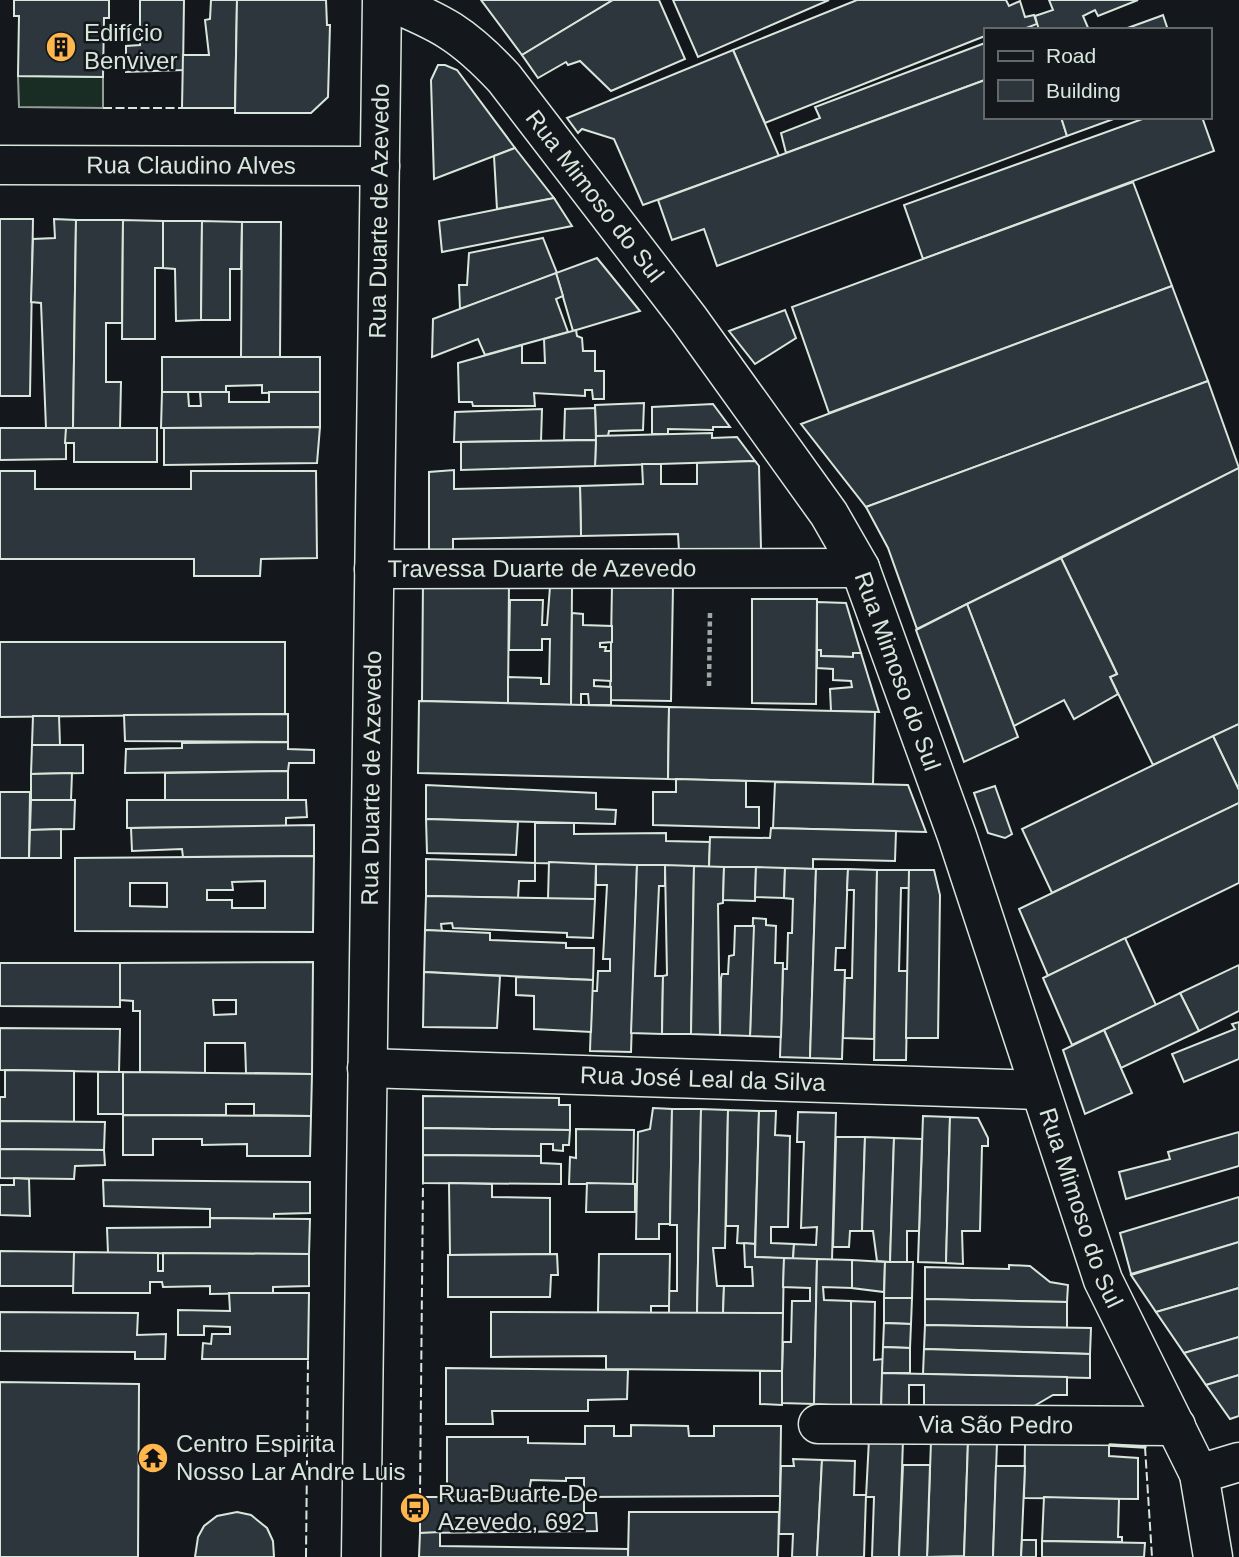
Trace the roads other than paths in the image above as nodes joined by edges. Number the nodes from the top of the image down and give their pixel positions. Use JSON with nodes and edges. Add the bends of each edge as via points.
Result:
{"nodes":[{"id":1,"x":384,"y":0,"type":"edge"},
{"id":2,"x":0,"y":165,"type":"edge"},
{"id":3,"x":380,"y":166,"type":"junction"},
{"id":4,"x":860,"y":568,"type":"junction"},
{"id":5,"x":374,"y":569,"type":"junction"},
{"id":6,"x":367,"y":1068,"type":"junction"},
{"id":7,"x":1039,"y":1090,"type":"junction"},
{"id":8,"x":818,"y":1424,"type":"dead end"},
{"id":9,"x":1176,"y":1426,"type":"junction"},
{"id":10,"x":1239,"y":1462,"type":"edge"},
{"id":11,"x":1199,"y":1474,"type":"junction"},
{"id":12,"x":361,"y":1557,"type":"edge"},
{"id":13,"x":1213,"y":1557,"type":"edge"}],
"edges":[{"from":1,"to":3,"type":"street","name":"Rua Duarte de Azevedo"},
{"from":1,"to":4,"type":"street","name":"Rua Mimoso do Sul","via":[[438,21],[472,43],[505,78],[690,319],[829,514]]},
{"from":2,"to":3,"type":"street","name":"Rua Claudino Alves"},
{"from":3,"to":5,"type":"street","name":"Rua Duarte de Azevedo"},
{"from":4,"to":5,"type":"street","name":"Travessa Duarte de Azevedo"},
{"from":4,"to":7,"type":"street","name":"Rua Mimoso do Sul","via":[[957,836]]},
{"from":5,"to":6,"type":"street","name":"Rua Duarte de Azevedo"},
{"from":6,"to":7,"type":"street","name":"Rua José Leal da Silva"},
{"from":6,"to":12,"type":"street","name":"Rua Duarte de Azevedo"},
{"from":7,"to":9,"type":"street","name":"Rua Mimoso do Sul","via":[[1103,1280]]},
{"from":8,"to":9,"type":"street","name":"Via São Pedro"},
{"from":9,"to":11,"type":"street","name":"Rua Mimoso do Sul"},
{"from":10,"to":11,"type":"street"},
{"from":11,"to":13,"type":"street","name":"Rua Mimoso do Sul"}]}
